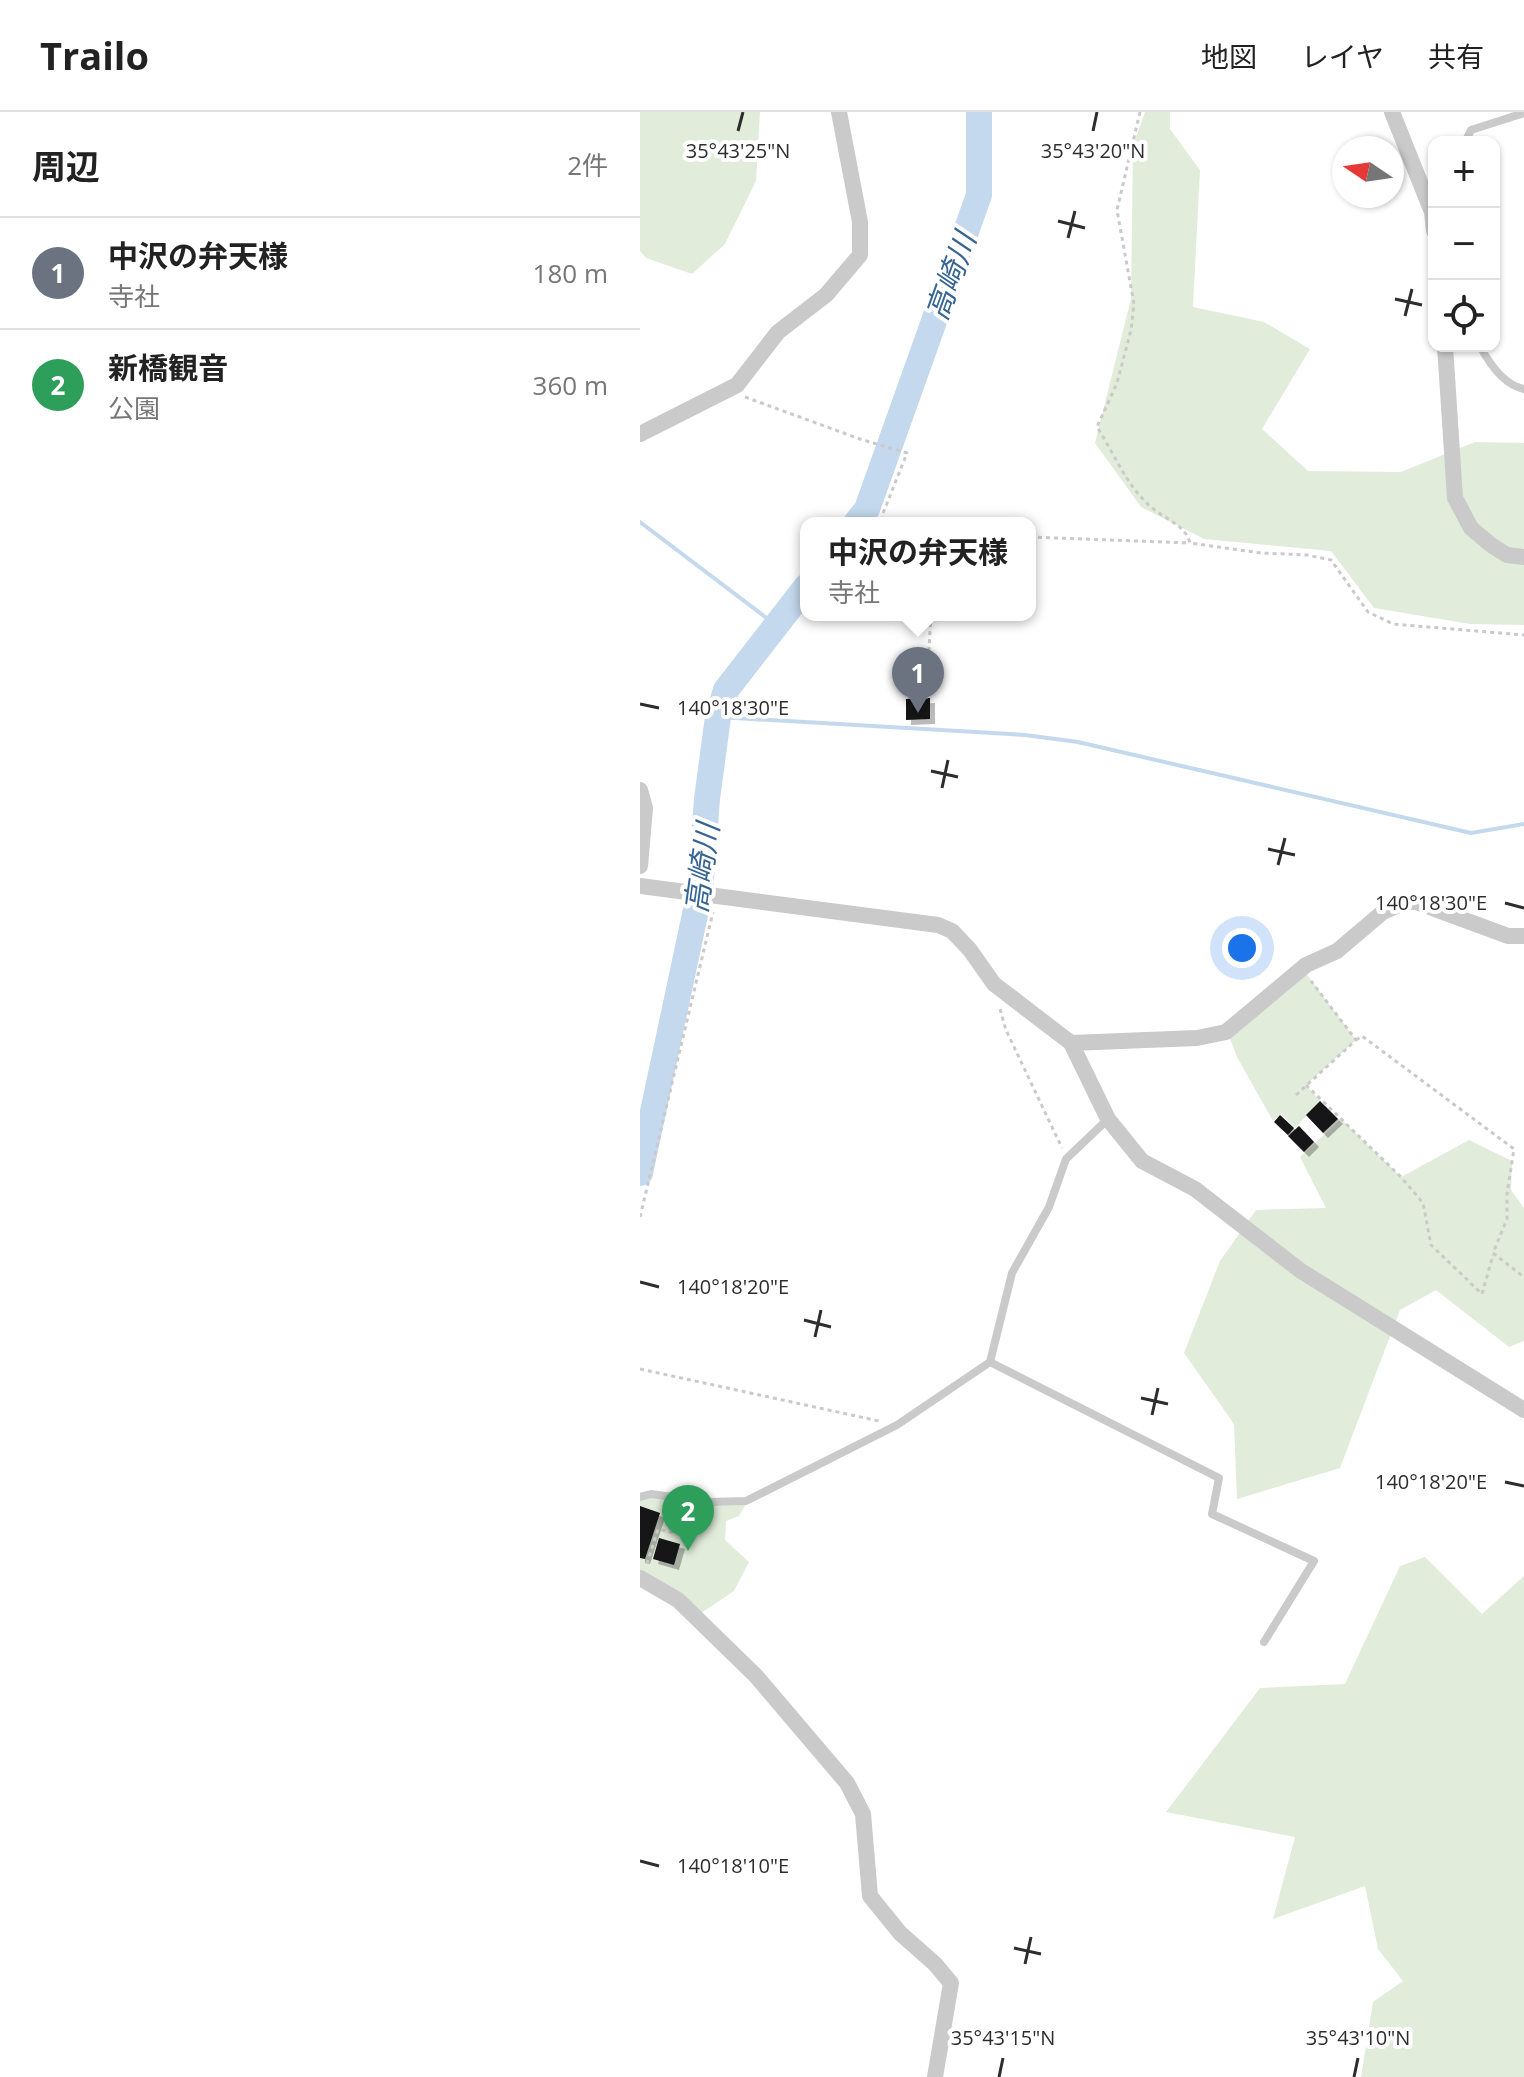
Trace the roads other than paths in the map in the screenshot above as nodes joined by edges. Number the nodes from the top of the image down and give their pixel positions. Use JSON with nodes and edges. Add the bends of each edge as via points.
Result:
{"nodes":[{"id":1,"x":839,"y":112,"type":"edge"},
{"id":2,"x":1392,"y":112,"type":"edge"},
{"id":3,"x":1524,"y":113,"type":"edge"},
{"id":4,"x":1468,"y":136,"type":"edge"},
{"id":5,"x":1430,"y":208,"type":"edge"},
{"id":6,"x":1445,"y":352,"type":"edge"},
{"id":7,"x":1483,"y":352,"type":"edge"},
{"id":8,"x":1524,"y":389,"type":"edge"},
{"id":9,"x":640,"y":434,"type":"edge"},
{"id":10,"x":1524,"y":557,"type":"edge"},
{"id":11,"x":640,"y":790,"type":"edge"},
{"id":12,"x":640,"y":866,"type":"edge"},
{"id":13,"x":640,"y":886,"type":"edge"},
{"id":14,"x":1524,"y":936,"type":"edge"},
{"id":15,"x":1071,"y":1043,"type":"junction"},
{"id":16,"x":1108,"y":1119,"type":"junction"},
{"id":17,"x":990,"y":1362,"type":"junction"},
{"id":18,"x":1524,"y":1410,"type":"edge"},
{"id":19,"x":640,"y":1497,"type":"edge"},
{"id":20,"x":641,"y":1578,"type":"edge"},
{"id":21,"x":1264,"y":1642,"type":"dead end"},
{"id":22,"x":935,"y":2077,"type":"edge"}],
"edges":[{"from":1,"to":9,"type":"street","via":[[860,222],[860,255],[826,295],[778,332],[737,385]]},
{"from":2,"to":5,"type":"street"},
{"from":3,"to":4,"type":"lane","via":[[1471,130]]},
{"from":6,"to":10,"type":"street","via":[[1455,498],[1471,528],[1507,555]]},
{"from":7,"to":8,"type":"lane","via":[[1489,364]]},
{"from":11,"to":12,"type":"street","via":[[645,808]]},
{"from":13,"to":15,"type":"street","via":[[938,925],[952,931],[994,984]]},
{"from":14,"to":15,"type":"street","via":[[1508,936],[1405,902],[1383,912],[1337,951],[1302,968],[1226,1032]]},
{"from":15,"to":16,"type":"street"},
{"from":16,"to":17,"type":"lane","via":[[1066,1159],[1049,1207],[1012,1273]]},
{"from":16,"to":18,"type":"street","via":[[1142,1161],[1195,1189],[1301,1271]]},
{"from":17,"to":19,"type":"lane","via":[[897,1425],[746,1501]]},
{"from":17,"to":21,"type":"lane","via":[[1219,1478],[1212,1514],[1314,1561]]},
{"from":20,"to":22,"type":"street","via":[[678,1600],[756,1676],[847,1783],[863,1814],[870,1896],[951,1983]]}]}
